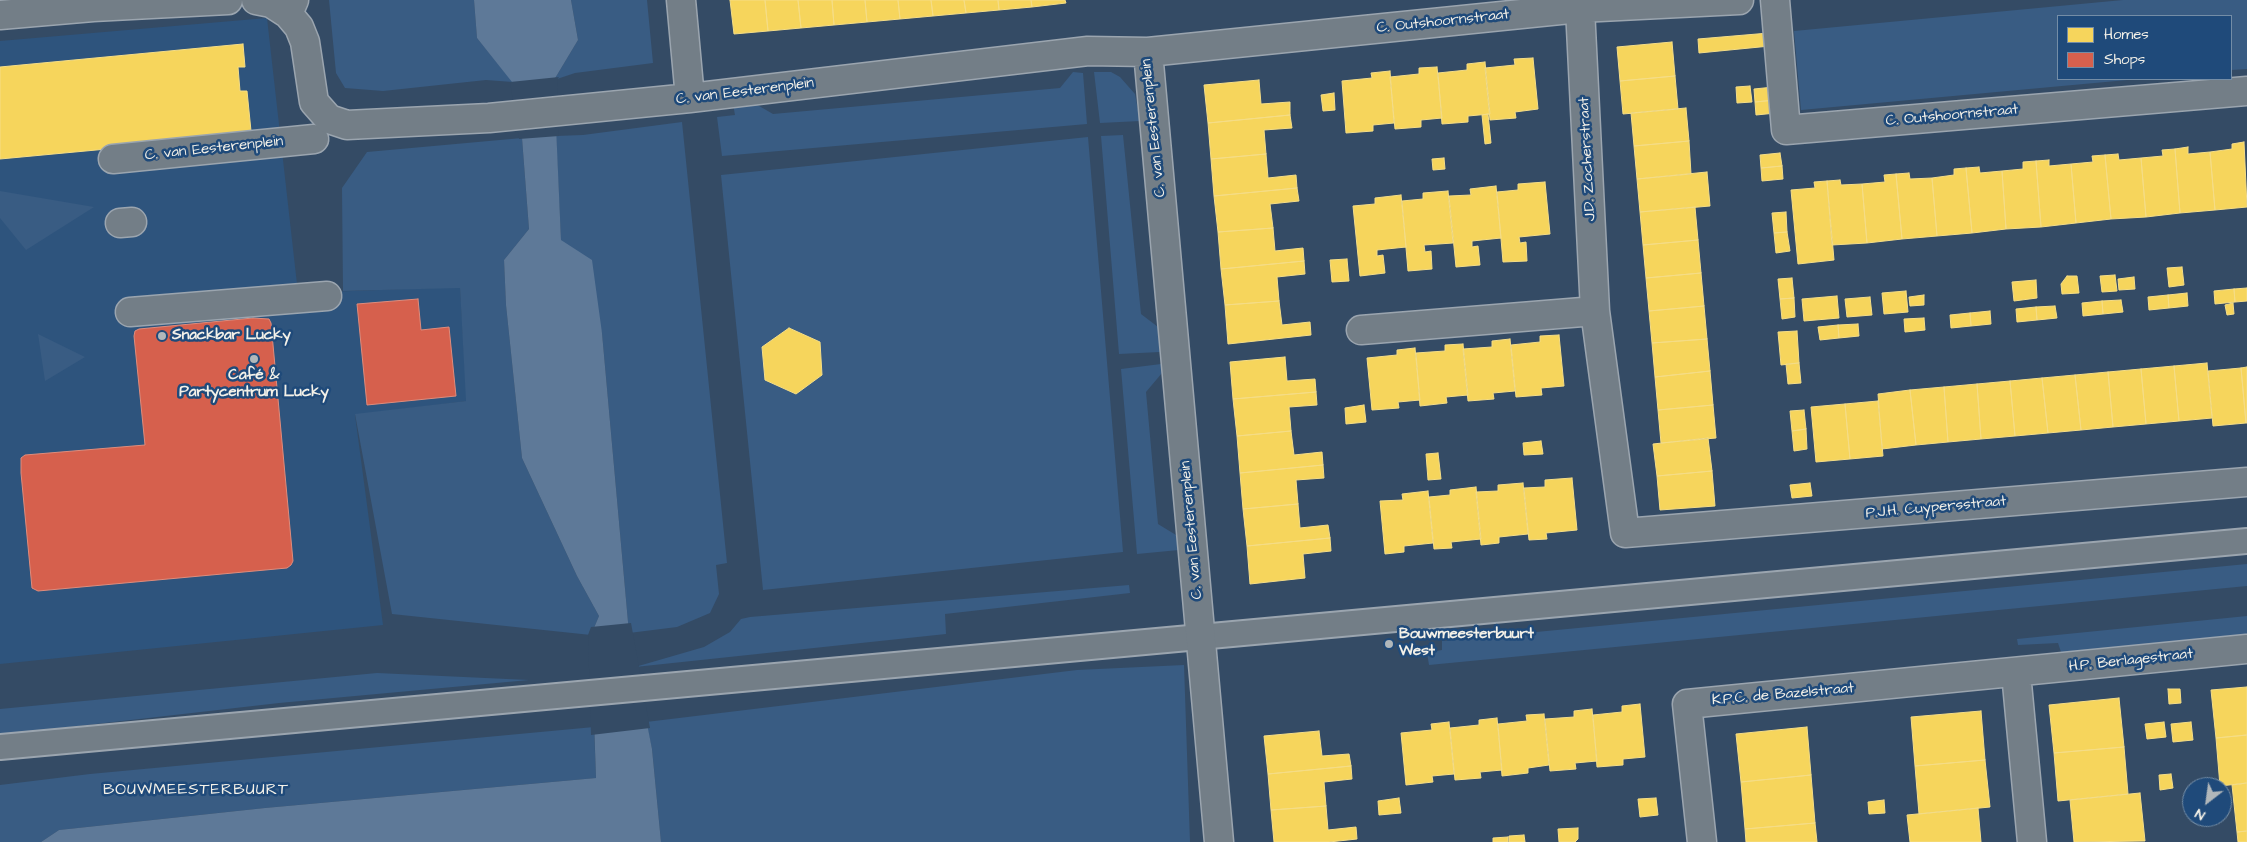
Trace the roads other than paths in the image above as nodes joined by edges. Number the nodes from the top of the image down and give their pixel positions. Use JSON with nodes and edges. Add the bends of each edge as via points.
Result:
{"nodes":[{"id":1,"x":228,"y":0,"type":"edge"},
{"id":2,"x":256,"y":0,"type":"edge"},
{"id":3,"x":681,"y":0,"type":"edge"},
{"id":4,"x":1739,"y":0,"type":"edge"},
{"id":5,"x":1775,"y":0,"type":"edge"},
{"id":6,"x":291,"y":7,"type":"edge"},
{"id":7,"x":1580,"y":8,"type":"junction"},
{"id":8,"x":0,"y":15,"type":"edge"},
{"id":9,"x":1148,"y":52,"type":"junction"},
{"id":10,"x":2247,"y":91,"type":"edge"},
{"id":11,"x":690,"y":98,"type":"junction"},
{"id":12,"x":321,"y":129,"type":"junction"},
{"id":13,"x":113,"y":159,"type":"dead end"},
{"id":14,"x":327,"y":296,"type":"dead end"},
{"id":15,"x":1595,"y":311,"type":"junction"},
{"id":16,"x":130,"y":312,"type":"dead end"},
{"id":17,"x":1361,"y":330,"type":"dead end"},
{"id":18,"x":2247,"y":482,"type":"edge"},
{"id":19,"x":1625,"y":534,"type":"joint"},
{"id":20,"x":2247,"y":540,"type":"edge"},
{"id":21,"x":1201,"y":637,"type":"junction"},
{"id":22,"x":2247,"y":649,"type":"edge"},
{"id":23,"x":2016,"y":673,"type":"junction"},
{"id":24,"x":0,"y":747,"type":"edge"},
{"id":25,"x":1219,"y":842,"type":"edge"},
{"id":26,"x":1702,"y":842,"type":"edge"},
{"id":27,"x":2032,"y":842,"type":"edge"}],
"edges":[{"from":1,"to":8,"type":"street"},
{"from":2,"to":6,"type":"street"},
{"from":3,"to":11,"type":"street"},
{"from":4,"to":7,"type":"street","name":"C. Outshoornstraat"},
{"from":5,"to":10,"type":"street","name":"C. Outshoornstraat","via":[[1786,130]]},
{"from":6,"to":12,"type":"street","via":[[305,42]]},
{"from":7,"to":9,"type":"street","name":"C. Outshoornstraat"},
{"from":7,"to":15,"type":"street","name":"J.D. Zocherstraat"},
{"from":9,"to":11,"type":"street","name":"C. van Eesterenplein","via":[[1088,52]]},
{"from":9,"to":21,"type":"street","name":"C. van Eesterenplein"},
{"from":11,"to":12,"type":"street","name":"C. van Eesterenplein","via":[[489,118]]},
{"from":12,"to":13,"type":"street","name":"C. van Eesterenplein"},
{"from":14,"to":16,"type":"street"},
{"from":15,"to":17,"type":"street"},
{"from":15,"to":19,"type":"street","name":"J.D. Zocherstraat"},
{"from":18,"to":19,"type":"street","name":"P.J.H. Cuypersstraat"},
{"from":20,"to":21,"type":"lane"},
{"from":21,"to":24,"type":"lane"},
{"from":21,"to":25,"type":"street","name":"C. van Eesterenplein"},
{"from":22,"to":23,"type":"street","name":"H.P. Berlagestraat"},
{"from":23,"to":26,"type":"street","name":"K.P.C. de Bazelstraat","via":[[1688,704]]},
{"from":23,"to":27,"type":"street"}]}
